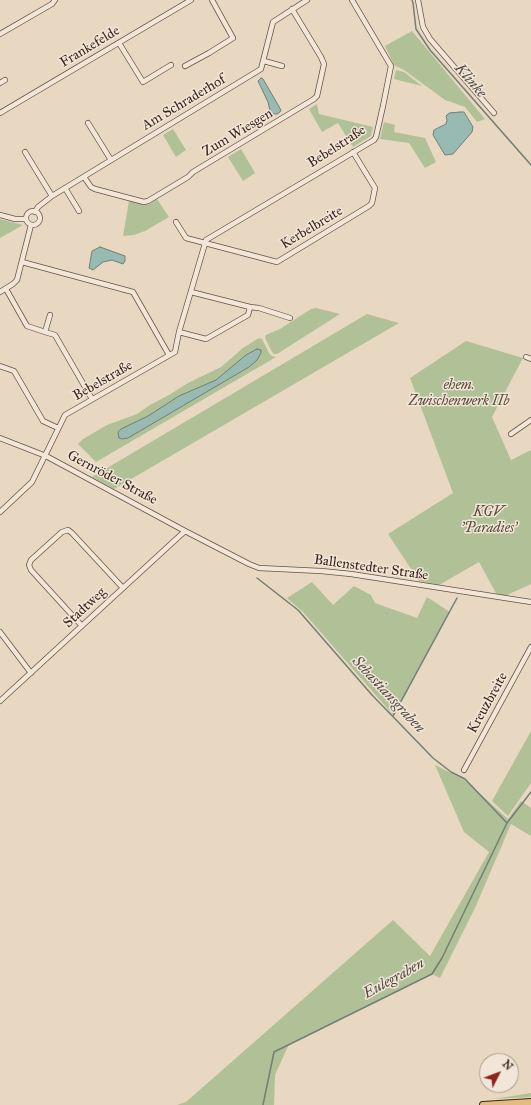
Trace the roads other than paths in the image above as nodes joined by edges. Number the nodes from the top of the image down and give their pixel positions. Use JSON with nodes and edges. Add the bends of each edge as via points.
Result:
{"nodes":[{"id":1,"x":55,"y":0,"type":"edge"},
{"id":2,"x":191,"y":0,"type":"edge"},
{"id":3,"x":212,"y":0,"type":"edge"},
{"id":4,"x":307,"y":0,"type":"edge"},
{"id":5,"x":352,"y":0,"type":"edge"},
{"id":6,"x":418,"y":0,"type":"edge"},
{"id":7,"x":292,"y":9,"type":"junction"},
{"id":8,"x":0,"y":34,"type":"edge"},
{"id":9,"x":119,"y":43,"type":"junction"},
{"id":10,"x":264,"y":61,"type":"junction"},
{"id":11,"x":172,"y":66,"type":"dead end"},
{"id":12,"x":185,"y":66,"type":"dead end"},
{"id":13,"x":282,"y":66,"type":"dead end"},
{"id":14,"x":0,"y":113,"type":"edge"},
{"id":15,"x":494,"y":113,"type":"dead end"},
{"id":16,"x":88,"y":123,"type":"dead end"},
{"id":17,"x":25,"y":152,"type":"dead end"},
{"id":18,"x":353,"y":152,"type":"junction"},
{"id":19,"x":111,"y":160,"type":"junction"},
{"id":20,"x":84,"y":177,"type":"junction"},
{"id":21,"x":65,"y":188,"type":"junction"},
{"id":22,"x":52,"y":196,"type":"junction"},
{"id":23,"x":79,"y":210,"type":"dead end"},
{"id":24,"x":35,"y":212,"type":"junction"},
{"id":25,"x":0,"y":215,"type":"edge"},
{"id":26,"x":26,"y":219,"type":"junction"},
{"id":27,"x":176,"y":222,"type":"dead end"},
{"id":28,"x":31,"y":225,"type":"junction"},
{"id":29,"x":205,"y":242,"type":"junction"},
{"id":30,"x":22,"y":262,"type":"junction"},
{"id":31,"x":6,"y":289,"type":"junction"},
{"id":32,"x":0,"y":292,"type":"edge"},
{"id":33,"x":191,"y":292,"type":"junction"},
{"id":34,"x":250,"y":307,"type":"junction"},
{"id":35,"x":50,"y":315,"type":"dead end"},
{"id":36,"x":290,"y":318,"type":"dead end"},
{"id":37,"x":46,"y":332,"type":"junction"},
{"id":38,"x":179,"y":332,"type":"junction"},
{"id":39,"x":169,"y":355,"type":"junction"},
{"id":40,"x":526,"y":357,"type":"dead end"},
{"id":41,"x":531,"y":360,"type":"edge"},
{"id":42,"x":0,"y":366,"type":"edge"},
{"id":43,"x":92,"y":399,"type":"junction"},
{"id":44,"x":531,"y":420,"type":"edge"},
{"id":45,"x":58,"y":428,"type":"junction"},
{"id":46,"x":511,"y":434,"type":"dead end"},
{"id":47,"x":0,"y":438,"type":"edge"},
{"id":48,"x":46,"y":456,"type":"junction"},
{"id":49,"x":0,"y":512,"type":"edge"},
{"id":50,"x":185,"y":531,"type":"junction"},
{"id":51,"x":212,"y":544,"type":"joint"},
{"id":52,"x":123,"y":588,"type":"junction"},
{"id":53,"x":531,"y":602,"type":"edge"},
{"id":54,"x":82,"y":626,"type":"junction"},
{"id":55,"x":0,"y":632,"type":"edge"},
{"id":56,"x":531,"y":647,"type":"edge"},
{"id":57,"x":31,"y":673,"type":"junction"},
{"id":58,"x":0,"y":701,"type":"edge"},
{"id":59,"x":464,"y":770,"type":"dead end"},
{"id":60,"x":531,"y":1102,"type":"edge"},
{"id":61,"x":484,"y":1105,"type":"edge"}],
"edges":[{"from":1,"to":8,"type":"street"},
{"from":2,"to":9,"type":"street","name":"Frankefelde"},
{"from":3,"to":12,"type":"street","via":[[233,38]]},
{"from":4,"to":7,"type":"street","name":"Am Schraderhof"},
{"from":5,"to":18,"type":"street","name":"Bebelstraße","via":[[391,66],[376,137]]},
{"from":6,"to":15,"type":"street","via":[[423,26],[430,39]]},
{"from":7,"to":10,"type":"street","name":"Am Schraderhof","via":[[273,22]]},
{"from":7,"to":20,"type":"street","name":"Zum Wiesgen","via":[[324,64],[314,100],[148,201],[95,190]]},
{"from":9,"to":11,"type":"street","via":[[143,82]]},
{"from":9,"to":14,"type":"street","name":"Frankefelde"},
{"from":10,"to":13,"type":"street"},
{"from":10,"to":19,"type":"street","name":"Am Schraderhof","via":[[256,73]]},
{"from":16,"to":19,"type":"street"},
{"from":17,"to":22,"type":"street"},
{"from":18,"to":29,"type":"street","name":"Bebelstraße"},
{"from":18,"to":29,"type":"street","name":"Kerbelbreite","via":[[375,188],[370,206],[277,262]]},
{"from":19,"to":20,"type":"street","name":"Am Schraderhof"},
{"from":20,"to":21,"type":"street","name":"Am Schraderhof"},
{"from":21,"to":22,"type":"street","name":"Am Schraderhof"},
{"from":21,"to":23,"type":"street"},
{"from":22,"to":24,"type":"street","name":"Am Schraderhof"},
{"from":24,"to":26,"type":"street","name":"Am Schraderhof","via":[[28,214]]},
{"from":24,"to":28,"type":"street","via":[[40,220]]},
{"from":25,"to":26,"type":"street"},
{"from":26,"to":28,"type":"street"},
{"from":27,"to":29,"type":"street","via":[[186,238]]},
{"from":28,"to":30,"type":"street"},
{"from":29,"to":33,"type":"street"},
{"from":30,"to":31,"type":"street","via":[[17,280]]},
{"from":30,"to":39,"type":"street","via":[[133,292]]},
{"from":31,"to":32,"type":"street"},
{"from":31,"to":37,"type":"street","via":[[27,326]]},
{"from":33,"to":34,"type":"street"},
{"from":33,"to":38,"type":"street"},
{"from":34,"to":36,"type":"street"},
{"from":34,"to":38,"type":"street","via":[[248,315],[206,339]]},
{"from":35,"to":37,"type":"street"},
{"from":37,"to":43,"type":"street","via":[[55,335]]},
{"from":38,"to":39,"type":"street","via":[[175,352]]},
{"from":39,"to":43,"type":"street","name":"Bebelstraße"},
{"from":40,"to":41,"type":"street"},
{"from":42,"to":45,"type":"street","via":[[14,371],[43,421]]},
{"from":43,"to":45,"type":"street","name":"Bebelstraße","via":[[65,415]]},
{"from":44,"to":46,"type":"street"},
{"from":45,"to":48,"type":"street","name":"Bebelstraße"},
{"from":47,"to":48,"type":"street","name":"Gernröder Straße"},
{"from":48,"to":49,"type":"street","name":"Bebelstraße","via":[[32,482]]},
{"from":48,"to":50,"type":"street","name":"Gernröder Straße"},
{"from":50,"to":51,"type":"street","name":"Gernröder Straße"},
{"from":50,"to":52,"type":"street","name":"Stadtweg"},
{"from":51,"to":53,"type":"street","name":"Ballenstedter Straße","via":[[259,568],[351,574]]},
{"from":52,"to":54,"type":"street","name":"Stadtweg"},
{"from":52,"to":54,"type":"street","via":[[69,530],[62,532],[31,560],[31,570]]},
{"from":54,"to":57,"type":"street","name":"Stadtweg"},
{"from":55,"to":57,"type":"street"},
{"from":56,"to":59,"type":"street","name":"Kreuzbreite"},
{"from":57,"to":58,"type":"street","name":"Stadtweg"},
{"from":60,"to":61,"type":"highway"}]}
